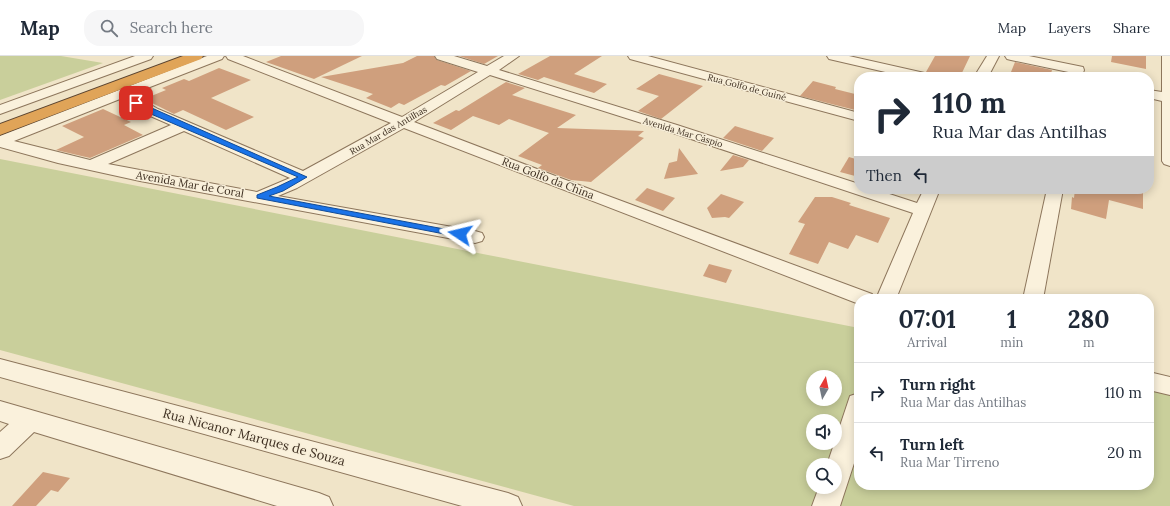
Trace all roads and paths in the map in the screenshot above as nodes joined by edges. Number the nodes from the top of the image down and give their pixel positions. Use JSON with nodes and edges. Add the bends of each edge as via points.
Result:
{"nodes":[{"id":1,"x":115,"y":56,"type":"edge"},
{"id":2,"x":147,"y":56,"type":"edge"},
{"id":3,"x":170,"y":56,"type":"edge"},
{"id":4,"x":194,"y":56,"type":"edge"},
{"id":5,"x":218,"y":56,"type":"edge"},
{"id":6,"x":441,"y":56,"type":"edge"},
{"id":7,"x":634,"y":56,"type":"edge"},
{"id":8,"x":833,"y":56,"type":"edge"},
{"id":9,"x":993,"y":56,"type":"edge"},
{"id":10,"x":1011,"y":56,"type":"edge"},
{"id":11,"x":1081,"y":56,"type":"edge"},
{"id":12,"x":1168,"y":56,"type":"edge"},
{"id":13,"x":234,"y":57,"type":"edge"},
{"id":14,"x":508,"y":57,"type":"edge"},
{"id":15,"x":132,"y":62,"type":"junction"},
{"id":16,"x":487,"y":71,"type":"junction"},
{"id":17,"x":902,"y":72,"type":"edge"},
{"id":18,"x":985,"y":72,"type":"edge"},
{"id":19,"x":1070,"y":72,"type":"edge"},
{"id":20,"x":1077,"y":72,"type":"edge"},
{"id":21,"x":1154,"y":95,"type":"edge"},
{"id":22,"x":125,"y":97,"type":"junction"},
{"id":23,"x":1169,"y":98,"type":"edge"},
{"id":24,"x":0,"y":110,"type":"edge"},
{"id":25,"x":854,"y":116,"type":"edge"},
{"id":26,"x":0,"y":120,"type":"edge"},
{"id":27,"x":404,"y":122,"type":"junction"},
{"id":28,"x":184,"y":125,"type":"junction"},
{"id":29,"x":0,"y":130,"type":"edge"},
{"id":30,"x":0,"y":141,"type":"edge"},
{"id":31,"x":1170,"y":161,"type":"edge"},
{"id":32,"x":92,"y":165,"type":"junction"},
{"id":33,"x":304,"y":177,"type":"junction"},
{"id":34,"x":854,"y":188,"type":"edge"},
{"id":35,"x":872,"y":194,"type":"edge"},
{"id":36,"x":930,"y":194,"type":"edge"},
{"id":37,"x":1053,"y":194,"type":"edge"},
{"id":38,"x":260,"y":197,"type":"junction"},
{"id":39,"x":924,"y":211,"type":"junction"},
{"id":40,"x":475,"y":237,"type":"dead end"},
{"id":41,"x":888,"y":294,"type":"edge"},
{"id":42,"x":1034,"y":294,"type":"edge"},
{"id":43,"x":854,"y":295,"type":"edge"},
{"id":44,"x":0,"y":368,"type":"edge"},
{"id":45,"x":1154,"y":383,"type":"edge"},
{"id":46,"x":1170,"y":386,"type":"edge"},
{"id":47,"x":0,"y":411,"type":"edge"},
{"id":48,"x":30,"y":420,"type":"junction"},
{"id":49,"x":854,"y":426,"type":"edge"},
{"id":50,"x":0,"y":448,"type":"edge"},
{"id":51,"x":842,"y":460,"type":"edge"},
{"id":52,"x":830,"y":494,"type":"edge"},
{"id":53,"x":319,"y":506,"type":"edge"},
{"id":54,"x":508,"y":506,"type":"edge"},
{"id":55,"x":826,"y":506,"type":"edge"}],
"edges":[{"from":1,"to":15,"type":"street"},
{"from":2,"to":15,"type":"street"},
{"from":3,"to":26,"type":"highway"},
{"from":4,"to":29,"type":"highway"},
{"from":5,"to":22,"type":"street"},
{"from":6,"to":16,"type":"street","name":"Avenida Mar Cáspio"},
{"from":7,"to":25,"type":"street","name":"Rua Golfo de Guiné"},
{"from":8,"to":17,"type":"street"},
{"from":9,"to":18,"type":"street"},
{"from":10,"to":19,"type":"street"},
{"from":11,"to":20,"type":"street"},
{"from":12,"to":23,"type":"street"},
{"from":13,"to":22,"type":"street"},
{"from":13,"to":27,"type":"street","name":"Rua Golfo da China"},
{"from":14,"to":16,"type":"street","name":"Rua Mar das Antilhas"},
{"from":15,"to":24,"type":"street"},
{"from":16,"to":27,"type":"street","name":"Rua Mar das Antilhas"},
{"from":16,"to":34,"type":"street","name":"Avenida Mar Cáspio"},
{"from":21,"to":23,"type":"street"},
{"from":22,"to":28,"type":"street"},
{"from":22,"to":30,"type":"street"},
{"from":23,"to":31,"type":"street"},
{"from":27,"to":33,"type":"street","name":"Rua Mar das Antilhas"},
{"from":27,"to":43,"type":"street","name":"Rua Golfo da China"},
{"from":28,"to":32,"type":"street"},
{"from":28,"to":33,"type":"street"},
{"from":30,"to":32,"type":"street","name":"Avenida Mar de Coral"},
{"from":32,"to":38,"type":"street","name":"Avenida Mar de Coral"},
{"from":33,"to":38,"type":"street","name":"Rua Mar das Antilhas"},
{"from":35,"to":39,"type":"street","name":"Avenida Mar Cáspio"},
{"from":36,"to":39,"type":"street"},
{"from":37,"to":42,"type":"street"},
{"from":38,"to":40,"type":"street","name":"Avenida Mar de Coral"},
{"from":39,"to":41,"type":"street"},
{"from":44,"to":54,"type":"street","name":"Rua Nicanor Marques de Souza"},
{"from":45,"to":46,"type":"street"},
{"from":47,"to":48,"type":"street"},
{"from":48,"to":50,"type":"street"},
{"from":48,"to":53,"type":"street"},
{"from":49,"to":51,"type":"street"},
{"from":52,"to":55,"type":"street"}]}
